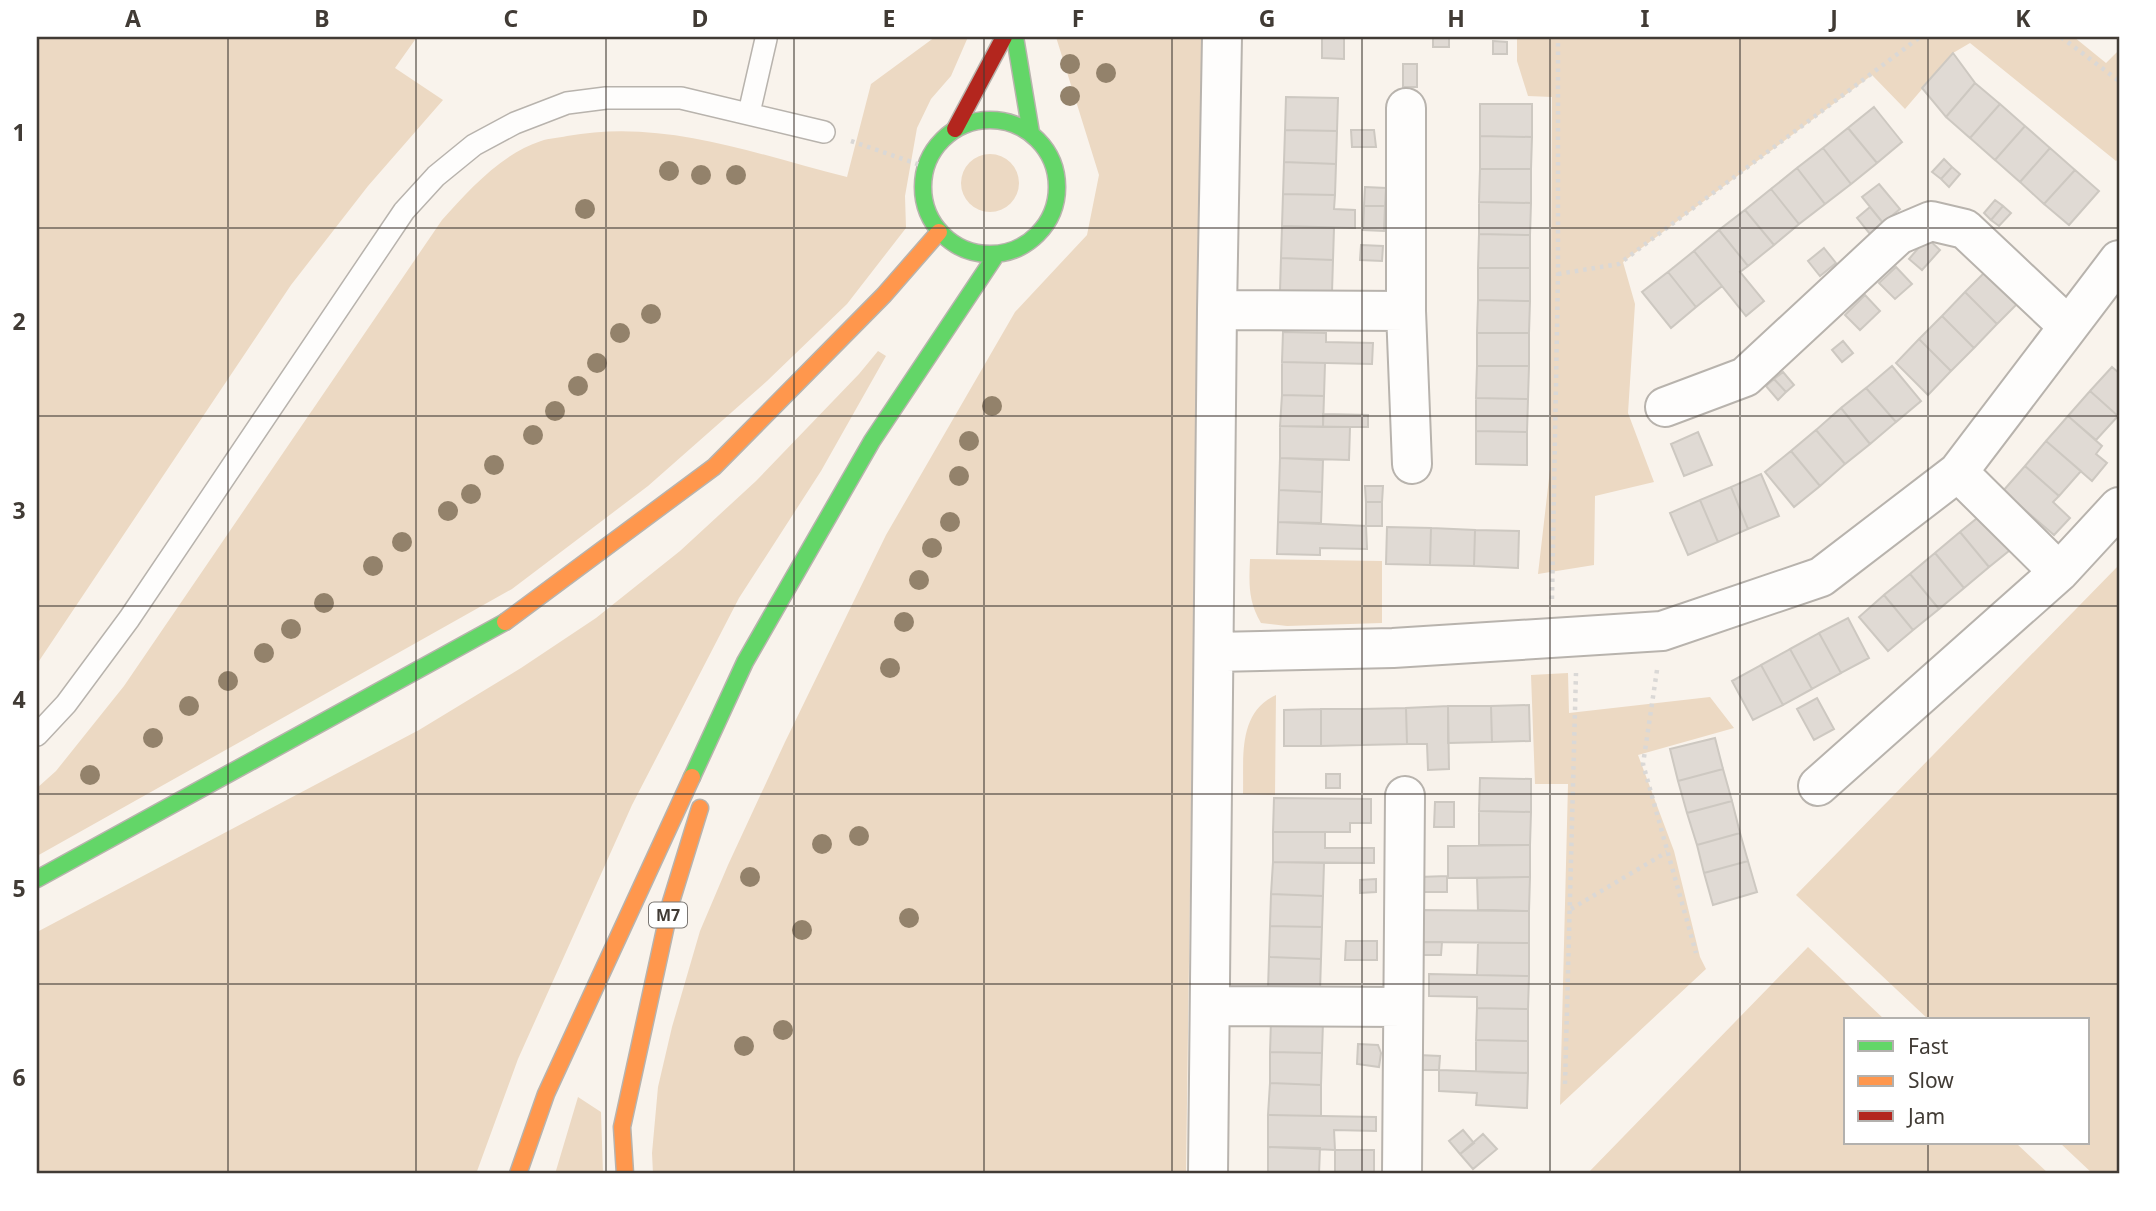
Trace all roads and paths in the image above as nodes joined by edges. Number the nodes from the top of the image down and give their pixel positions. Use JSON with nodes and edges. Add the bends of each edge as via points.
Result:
{"nodes":[{"id":1,"x":1004,"y":37,"type":"edge"},
{"id":2,"x":1015,"y":37,"type":"edge"},
{"id":3,"x":1222,"y":37,"type":"edge"},
{"id":4,"x":1558,"y":37,"type":"edge"},
{"id":5,"x":1920,"y":37,"type":"edge"},
{"id":6,"x":2061,"y":37,"type":"edge"},
{"id":7,"x":766,"y":39,"type":"dead end"},
{"id":8,"x":2119,"y":81,"type":"edge"},
{"id":9,"x":1406,"y":107,"type":"dead end"},
{"id":10,"x":748,"y":113,"type":"junction"},
{"id":11,"x":955,"y":129,"type":"junction"},
{"id":12,"x":824,"y":132,"type":"joint"},
{"id":13,"x":1031,"y":133,"type":"junction"},
{"id":14,"x":926,"y":167,"type":"junction"},
{"id":15,"x":939,"y":232,"type":"junction"},
{"id":16,"x":996,"y":255,"type":"junction"},
{"id":17,"x":2119,"y":260,"type":"edge"},
{"id":18,"x":1558,"y":274,"type":"junction"},
{"id":19,"x":1217,"y":310,"type":"junction"},
{"id":20,"x":1406,"y":312,"type":"junction"},
{"id":21,"x":2068,"y":326,"type":"junction"},
{"id":22,"x":1665,"y":407,"type":"dead end"},
{"id":23,"x":1412,"y":464,"type":"dead end"},
{"id":24,"x":1958,"y":472,"type":"junction"},
{"id":25,"x":2119,"y":507,"type":"edge"},
{"id":26,"x":2059,"y":572,"type":"junction"},
{"id":27,"x":1662,"y":631,"type":"junction"},
{"id":28,"x":1564,"y":638,"type":"junction"},
{"id":29,"x":1215,"y":652,"type":"junction"},
{"id":30,"x":745,"y":662,"type":"junction"},
{"id":31,"x":37,"y":735,"type":"edge"},
{"id":32,"x":1818,"y":786,"type":"dead end"},
{"id":33,"x":1405,"y":796,"type":"dead end"},
{"id":34,"x":1667,"y":852,"type":"junction"},
{"id":35,"x":37,"y":879,"type":"edge"},
{"id":36,"x":1570,"y":910,"type":"junction"},
{"id":37,"x":1696,"y":953,"type":"dead end"},
{"id":38,"x":1210,"y":1006,"type":"junction"},
{"id":39,"x":1403,"y":1007,"type":"junction"},
{"id":40,"x":1565,"y":1084,"type":"dead end"},
{"id":41,"x":518,"y":1174,"type":"edge"},
{"id":42,"x":625,"y":1174,"type":"edge"},
{"id":43,"x":1208,"y":1174,"type":"edge"},
{"id":44,"x":1402,"y":1174,"type":"edge"}],
"edges":[{"from":1,"to":11,"type":"main road"},
{"from":2,"to":13,"type":"main road"},
{"from":3,"to":19,"type":"street"},
{"from":4,"to":18,"type":"path"},
{"from":5,"to":18,"type":"path","via":[[1619,264]]},
{"from":6,"to":8,"type":"path"},
{"from":7,"to":10,"type":"lane"},
{"from":9,"to":20,"type":"street"},
{"from":10,"to":12,"type":"lane"},
{"from":10,"to":31,"type":"lane","via":[[681,98],[567,103],[474,145],[436,176],[404,211],[129,619]]},
{"from":11,"to":13,"type":"main road","via":[[994,119]]},
{"from":11,"to":14,"type":"main road","via":[[932,152]]},
{"from":12,"to":14,"type":"path"},
{"from":13,"to":16,"type":"main road","via":[[1055,166],[1056,206],[1034,240]]},
{"from":14,"to":15,"type":"main road","via":[[927,212]]},
{"from":15,"to":16,"type":"main road","via":[[965,250]]},
{"from":15,"to":35,"type":"main road","via":[[884,295],[714,467],[498,627]]},
{"from":16,"to":30,"type":"main road","via":[[872,441]]},
{"from":17,"to":21,"type":"street"},
{"from":18,"to":28,"type":"path"},
{"from":19,"to":20,"type":"street"},
{"from":19,"to":29,"type":"street"},
{"from":20,"to":23,"type":"street"},
{"from":21,"to":22,"type":"street","via":[[1965,229],[1931,221],[1898,235],[1745,377]]},
{"from":21,"to":24,"type":"street"},
{"from":24,"to":26,"type":"street"},
{"from":24,"to":27,"type":"street","via":[[1821,577]]},
{"from":25,"to":26,"type":"street"},
{"from":26,"to":32,"type":"street"},
{"from":27,"to":28,"type":"street"},
{"from":27,"to":34,"type":"path","via":[[1643,764]]},
{"from":28,"to":29,"type":"street"},
{"from":28,"to":36,"type":"path"},
{"from":29,"to":38,"type":"street"},
{"from":30,"to":41,"type":"main road","via":[[546,1094]]},
{"from":30,"to":42,"type":"main road","number":"M7","via":[[671,902],[622,1127]]},
{"from":33,"to":39,"type":"street"},
{"from":34,"to":36,"type":"path"},
{"from":34,"to":37,"type":"path"},
{"from":36,"to":40,"type":"path"},
{"from":38,"to":39,"type":"street"},
{"from":38,"to":43,"type":"street"},
{"from":39,"to":44,"type":"street"}]}
